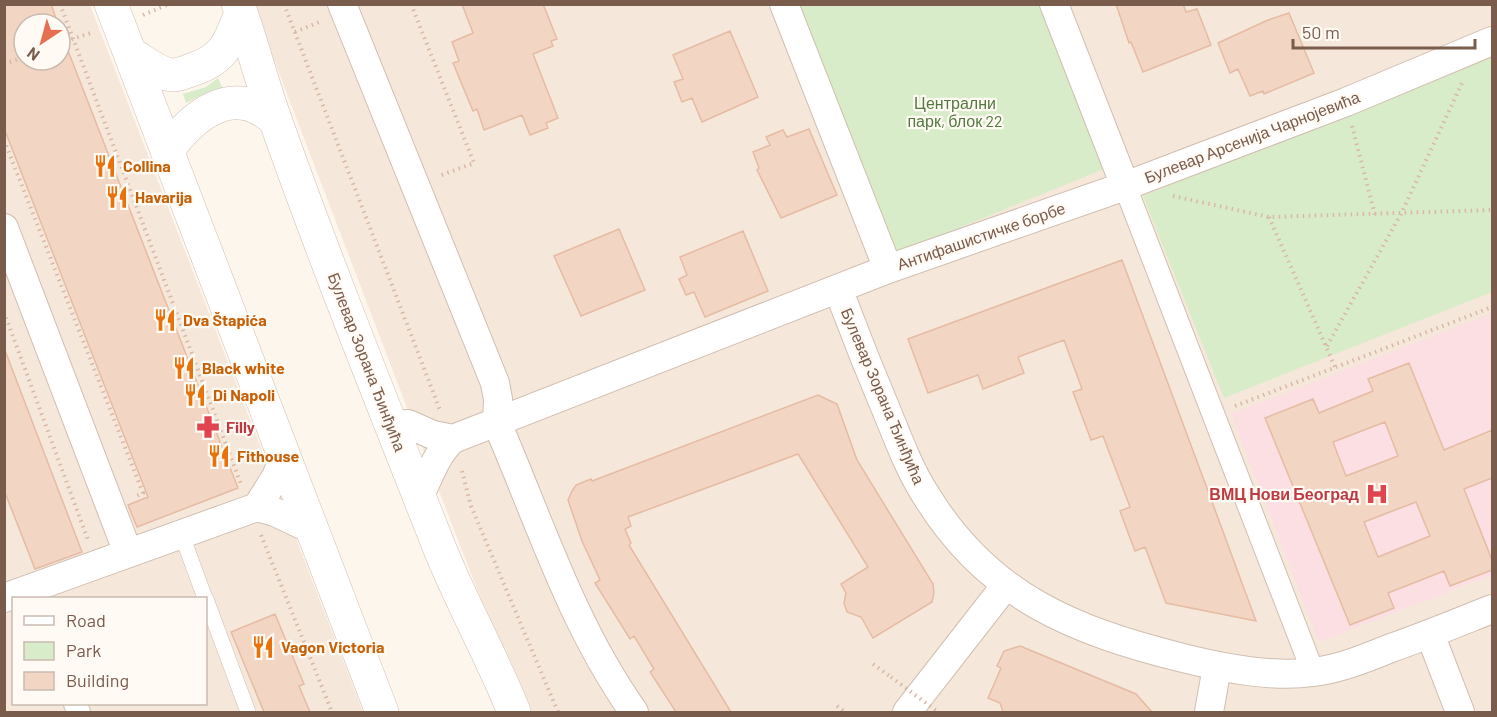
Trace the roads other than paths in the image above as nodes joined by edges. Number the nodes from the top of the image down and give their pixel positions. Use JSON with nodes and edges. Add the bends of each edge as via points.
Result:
{"nodes":[{"id":1,"x":111,"y":4,"type":"edge"},
{"id":2,"x":342,"y":4,"type":"edge"},
{"id":3,"x":784,"y":4,"type":"edge"},
{"id":4,"x":1054,"y":4,"type":"edge"},
{"id":5,"x":240,"y":9,"type":"edge"},
{"id":6,"x":1485,"y":44,"type":"edge"},
{"id":7,"x":130,"y":53,"type":"junction"},
{"id":8,"x":275,"y":120,"type":"junction"},
{"id":9,"x":167,"y":151,"type":"junction"},
{"id":10,"x":1125,"y":186,"type":"junction"},
{"id":11,"x":4,"y":228,"type":"edge"},
{"id":12,"x":888,"y":269,"type":"junction"},
{"id":13,"x":838,"y":289,"type":"junction"},
{"id":14,"x":497,"y":423,"type":"junction"},
{"id":15,"x":391,"y":425,"type":"junction"},
{"id":16,"x":453,"y":440,"type":"junction"},
{"id":17,"x":284,"y":457,"type":"junction"},
{"id":18,"x":420,"y":495,"type":"junction"},
{"id":19,"x":253,"y":507,"type":"junction"},
{"id":20,"x":311,"y":529,"type":"junction"},
{"id":21,"x":181,"y":533,"type":"junction"},
{"id":22,"x":128,"y":553,"type":"junction"},
{"id":23,"x":1006,"y":585,"type":"junction"},
{"id":24,"x":22,"y":595,"type":"edge"},
{"id":25,"x":204,"y":597,"type":"edge"},
{"id":26,"x":207,"y":604,"type":"edge"},
{"id":27,"x":1492,"y":609,"type":"edge"},
{"id":28,"x":1430,"y":634,"type":"junction"},
{"id":29,"x":1216,"y":666,"type":"junction"},
{"id":30,"x":1313,"y":672,"type":"junction"},
{"id":31,"x":499,"y":697,"type":"edge"},
{"id":32,"x":248,"y":712,"type":"edge"},
{"id":33,"x":381,"y":712,"type":"edge"},
{"id":34,"x":514,"y":712,"type":"edge"},
{"id":35,"x":634,"y":712,"type":"edge"},
{"id":36,"x":907,"y":712,"type":"edge"},
{"id":37,"x":1209,"y":712,"type":"edge"},
{"id":38,"x":1461,"y":712,"type":"edge"}],
"edges":[{"from":1,"to":7,"type":"street"},
{"from":2,"to":14,"type":"street","via":[[495,383]]},
{"from":3,"to":12,"type":"street"},
{"from":4,"to":10,"type":"street","name":"Булевар Арсенија Чарнојевића"},
{"from":5,"to":7,"type":"street","via":[[231,41],[223,52],[200,67],[173,75]]},
{"from":5,"to":8,"type":"street","name":"Булевар Зорана Ђинђића"},
{"from":6,"to":10,"type":"street","name":"Булевар Арсенија Чарнојевића"},
{"from":7,"to":9,"type":"street"},
{"from":8,"to":9,"type":"street","via":[[253,106],[231,103],[209,109],[191,121]]},
{"from":8,"to":15,"type":"street","name":"Булевар Зорана Ђинђића"},
{"from":9,"to":17,"type":"street"},
{"from":10,"to":12,"type":"street","name":"Антифашистичке борбе"},
{"from":10,"to":30,"type":"street"},
{"from":11,"to":22,"type":"street"},
{"from":12,"to":13,"type":"street","name":"Антифашистичке борбе"},
{"from":13,"to":14,"type":"street","name":"Булевар Зорана Ђинђића"},
{"from":13,"to":23,"type":"street","name":"Булевар Зорана Ђинђића","via":[[901,445],[927,497],[975,560]]},
{"from":14,"to":16,"type":"street","name":"Булевар Зорана Ђинђића"},
{"from":14,"to":35,"type":"street","via":[[581,620]]},
{"from":15,"to":16,"type":"street","via":[[408,424]]},
{"from":15,"to":18,"type":"street","name":"Булевар Зорана Ђинђића"},
{"from":16,"to":18,"type":"street","via":[[436,458]]},
{"from":17,"to":19,"type":"street","via":[[276,477]]},
{"from":17,"to":20,"type":"street"},
{"from":18,"to":31,"type":"street","name":"Булевар Зорана Ђинђића"},
{"from":19,"to":20,"type":"street","via":[[275,512]]},
{"from":19,"to":21,"type":"street"},
{"from":20,"to":33,"type":"street"},
{"from":21,"to":22,"type":"street"},
{"from":21,"to":25,"type":"lane"},
{"from":22,"to":24,"type":"street"},
{"from":23,"to":29,"type":"street","via":[[1058,618],[1105,636]]},
{"from":23,"to":36,"type":"street"},
{"from":26,"to":32,"type":"lane"},
{"from":27,"to":28,"type":"street"},
{"from":28,"to":30,"type":"street","via":[[1363,659]]},
{"from":28,"to":38,"type":"street"},
{"from":29,"to":30,"type":"street","via":[[1263,673]]},
{"from":29,"to":37,"type":"street"},
{"from":31,"to":34,"type":"street","name":"Булевар Зорана Ђинђића"}]}
